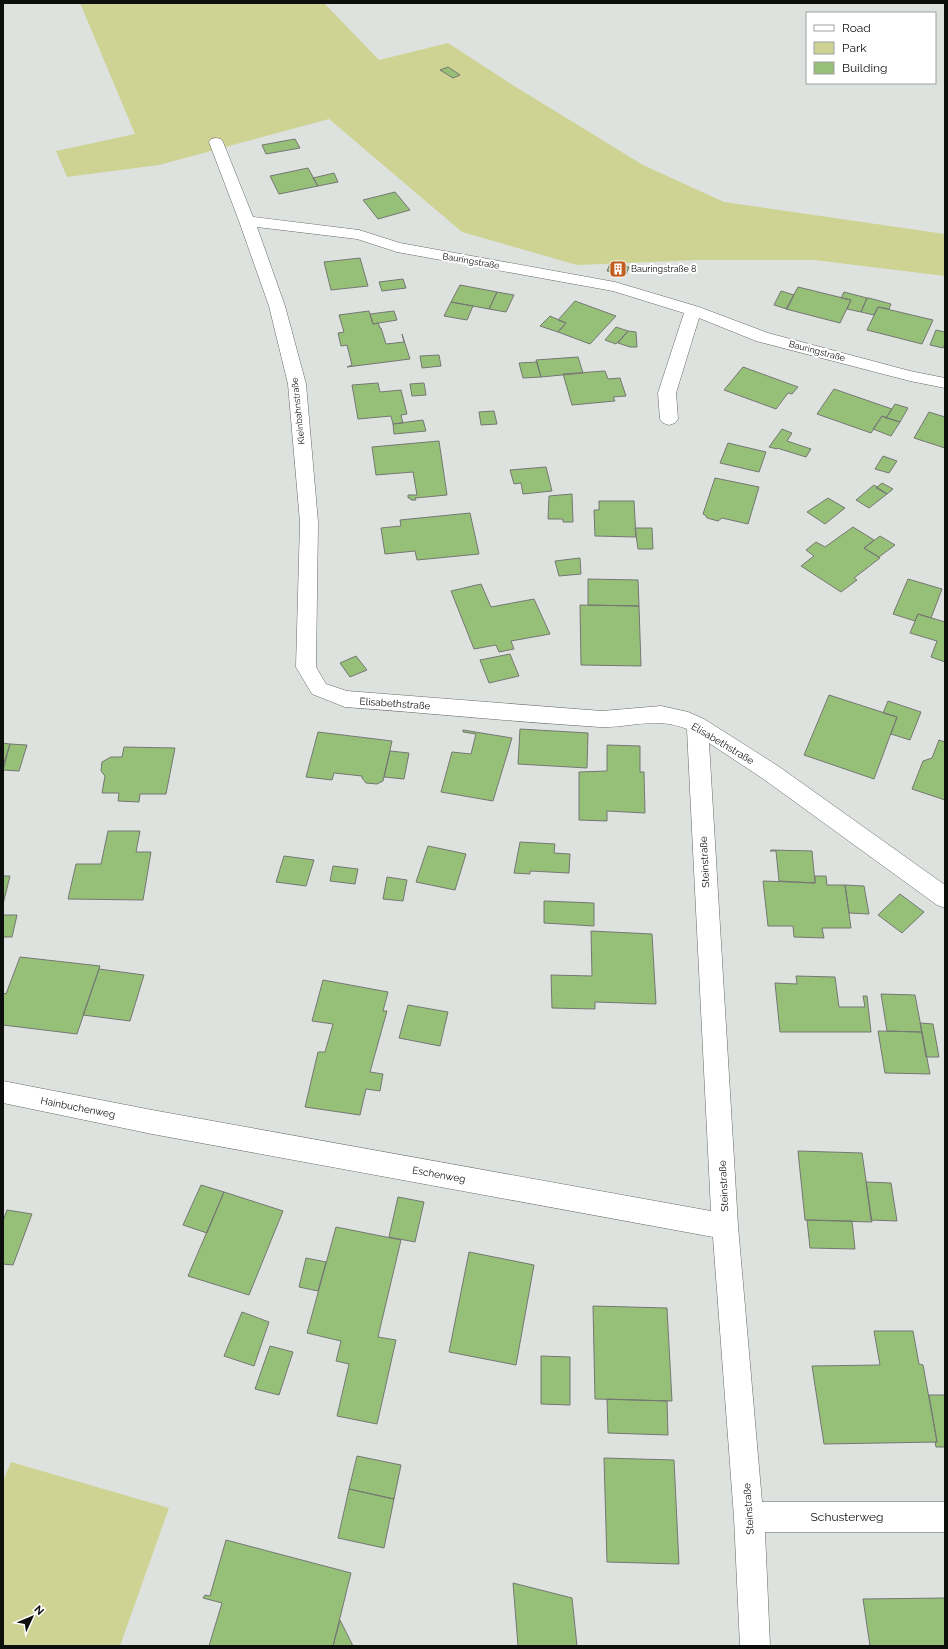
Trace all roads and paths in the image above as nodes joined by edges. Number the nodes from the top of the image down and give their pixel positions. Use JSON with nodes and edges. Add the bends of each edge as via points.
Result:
{"nodes":[{"id":1,"x":216,"y":142,"type":"dead end"},
{"id":2,"x":247,"y":221,"type":"junction"},
{"id":3,"x":693,"y":310,"type":"junction"},
{"id":4,"x":945,"y":383,"type":"edge"},
{"id":5,"x":669,"y":419,"type":"dead end"},
{"id":6,"x":319,"y":688,"type":"joint"},
{"id":7,"x":697,"y":725,"type":"junction"},
{"id":8,"x":945,"y":898,"type":"edge"},
{"id":9,"x":3,"y":1092,"type":"edge"},
{"id":10,"x":152,"y":1122,"type":"joint"},
{"id":11,"x":725,"y":1226,"type":"junction"},
{"id":12,"x":749,"y":1517,"type":"junction"},
{"id":13,"x":945,"y":1517,"type":"edge"},
{"id":14,"x":755,"y":1646,"type":"edge"}],
"edges":[{"from":1,"to":2,"type":"street","name":"Kleinbahnstraße"},
{"from":2,"to":3,"type":"street","name":"Bauringstraße","via":[[359,235],[397,247],[615,288]]},
{"from":2,"to":6,"type":"street","name":"Kleinbahnstraße","via":[[278,306],[297,384],[308,522],[306,667]]},
{"from":3,"to":4,"type":"street","name":"Bauringstraße","via":[[762,337]]},
{"from":3,"to":5,"type":"street","via":[[667,393]]},
{"from":6,"to":7,"type":"street","name":"Elisabethstraße","via":[[345,700],[602,719],[661,714],[681,718]]},
{"from":7,"to":8,"type":"street","name":"Elisabethstraße","via":[[770,772]]},
{"from":7,"to":11,"type":"street","name":"Steinstraße"},
{"from":9,"to":10,"type":"street","name":"Hainbuchenweg"},
{"from":10,"to":11,"type":"street","name":"Eschenweg"},
{"from":11,"to":12,"type":"street","name":"Steinstraße"},
{"from":12,"to":13,"type":"street","name":"Schusterweg"},
{"from":12,"to":14,"type":"street","name":"Steinstraße"}]}
